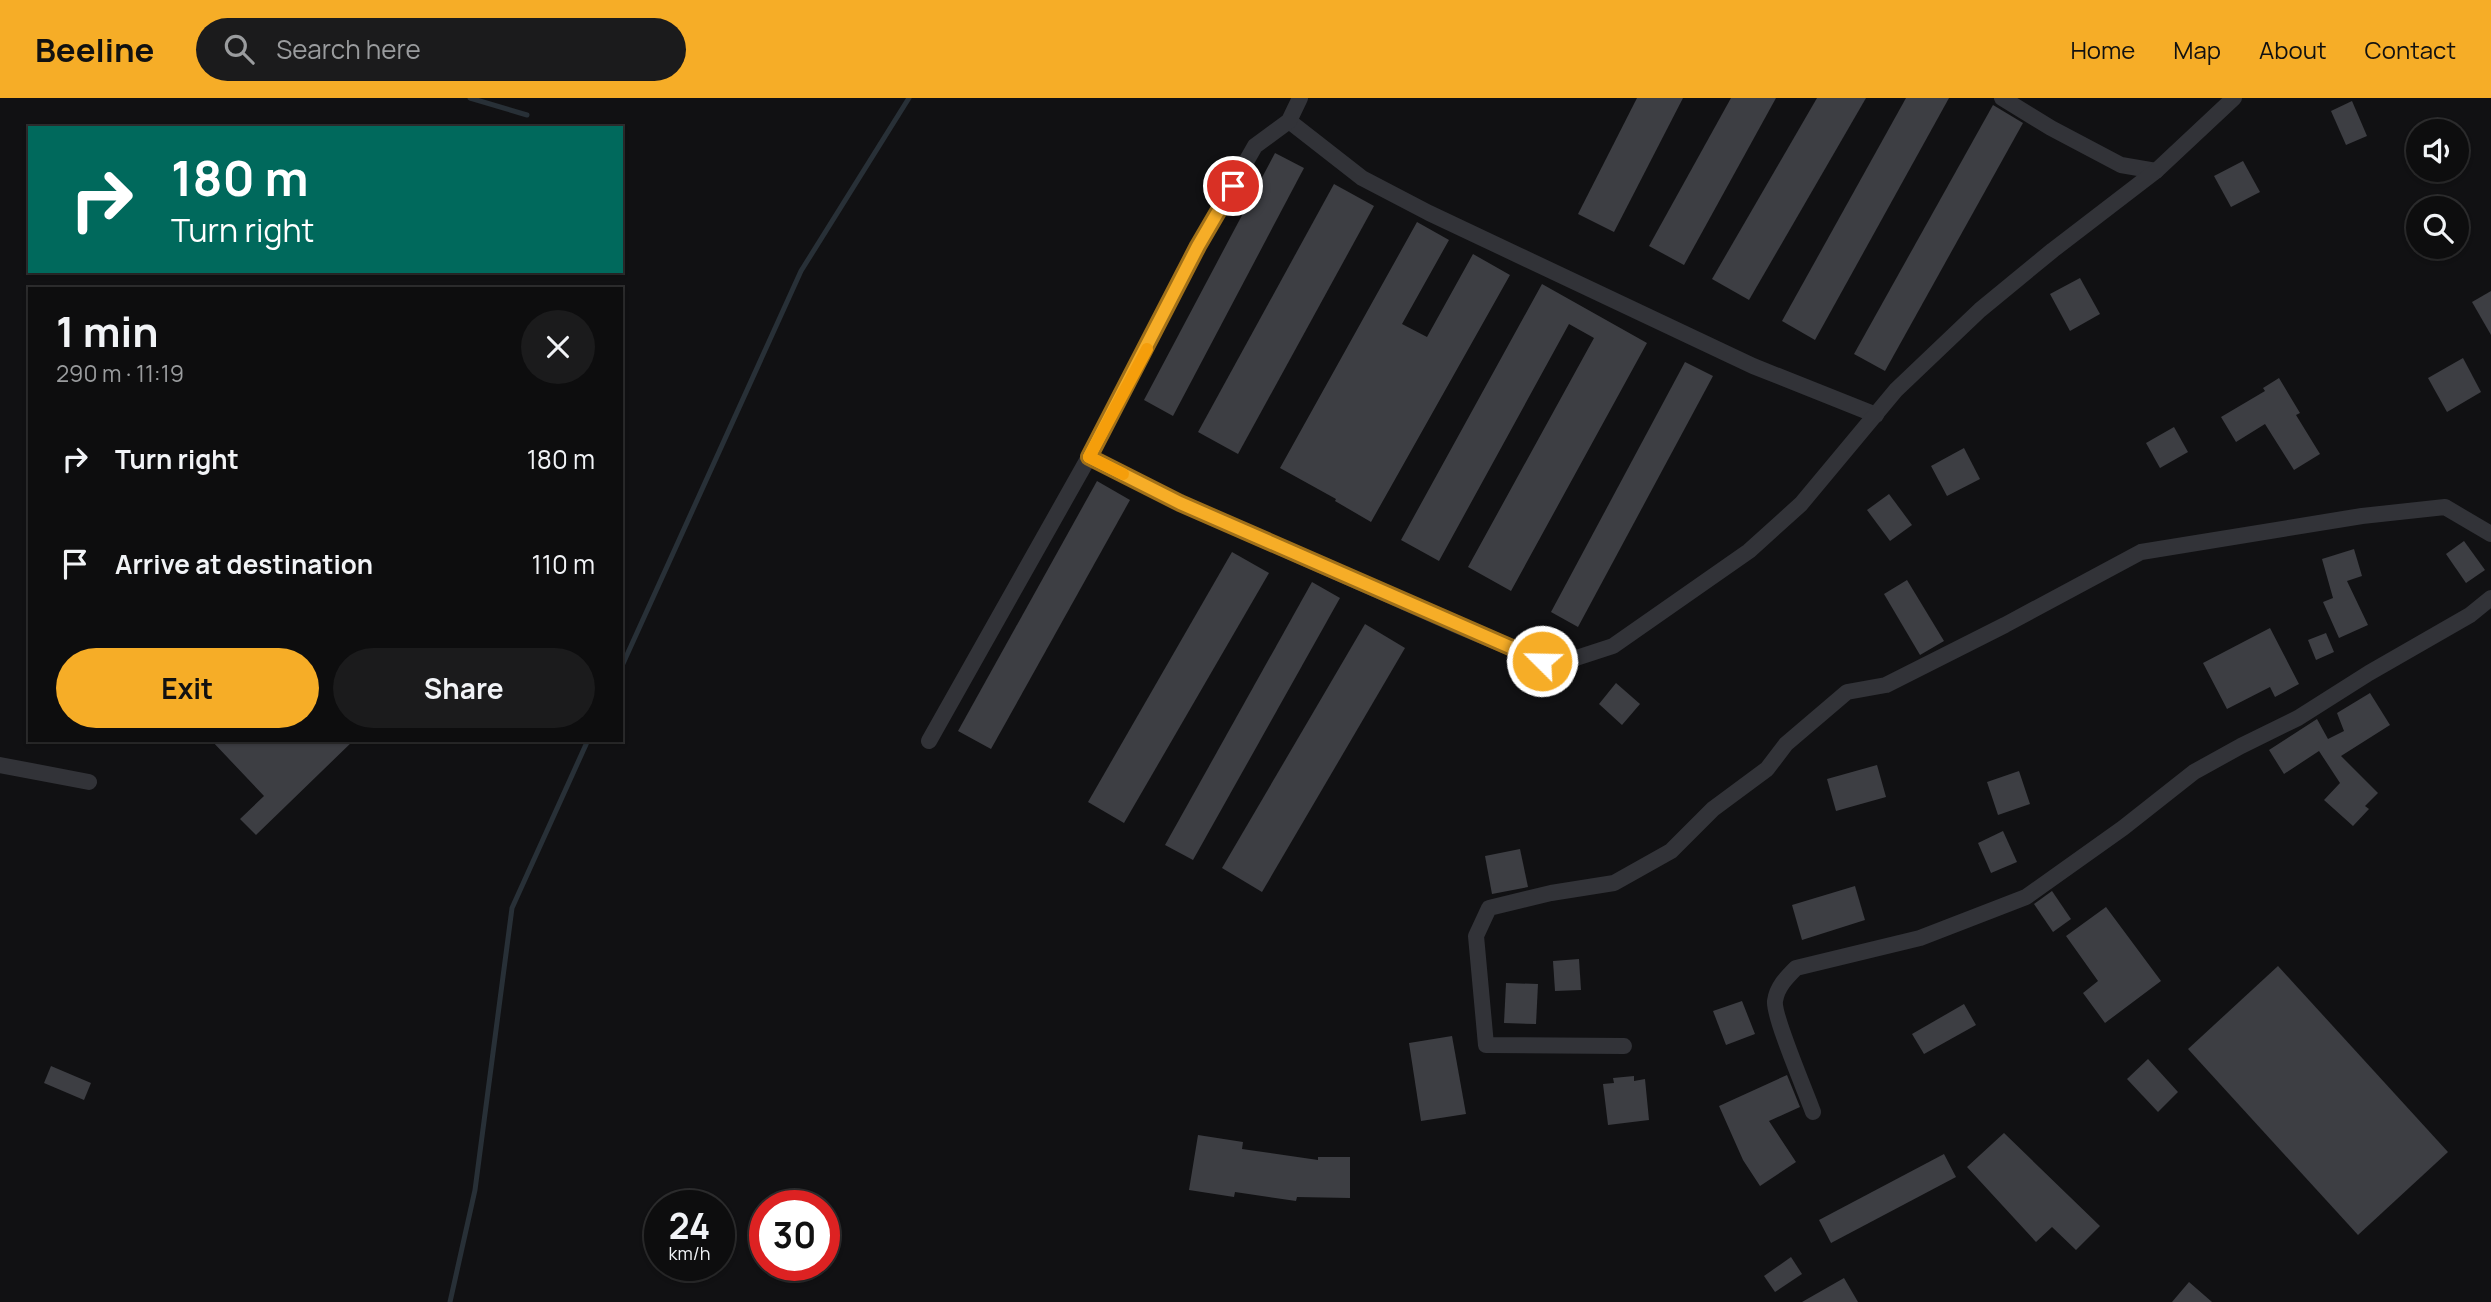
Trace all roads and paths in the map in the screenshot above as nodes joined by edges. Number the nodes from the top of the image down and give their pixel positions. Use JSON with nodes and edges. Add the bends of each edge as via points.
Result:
{"nodes":[{"id":1,"x":1300,"y":98,"type":"edge"},
{"id":2,"x":2002,"y":98,"type":"edge"},
{"id":3,"x":2234,"y":98,"type":"edge"},
{"id":4,"x":1289,"y":121,"type":"junction"},
{"id":5,"x":2156,"y":171,"type":"junction"},
{"id":6,"x":1876,"y":415,"type":"junction"},
{"id":7,"x":1089,"y":457,"type":"junction"},
{"id":8,"x":2491,"y":534,"type":"edge"},
{"id":9,"x":2491,"y":598,"type":"edge"},
{"id":10,"x":929,"y":741,"type":"dead end"},
{"id":11,"x":0,"y":765,"type":"edge"},
{"id":12,"x":89,"y":782,"type":"dead end"},
{"id":13,"x":1624,"y":1046,"type":"dead end"},
{"id":14,"x":1813,"y":1112,"type":"dead end"}],
"edges":[{"from":1,"to":4,"type":"street"},
{"from":2,"to":5,"type":"street","via":[[2121,165]]},
{"from":3,"to":5,"type":"street"},
{"from":4,"to":6,"type":"street","via":[[1362,178],[1430,213],[1753,366]]},
{"from":4,"to":7,"type":"street","via":[[1255,146]]},
{"from":5,"to":6,"type":"street","via":[[1980,310]]},
{"from":6,"to":7,"type":"street","via":[[1801,504],[1749,551],[1613,646],[1567,661],[1542,661],[1458,626],[1180,503]]},
{"from":7,"to":10,"type":"street"},
{"from":8,"to":13,"type":"street","via":[[2445,508],[2362,516],[2141,552],[1886,685],[1847,692],[1786,744],[1767,769],[1713,809],[1671,851],[1614,883],[1489,908],[1476,936],[1486,1045]]},
{"from":9,"to":14,"type":"street","via":[[2298,718],[2194,772],[2026,897],[1920,939],[1796,968],[1782,982],[1774,1003]]},
{"from":11,"to":12,"type":"street"}]}
